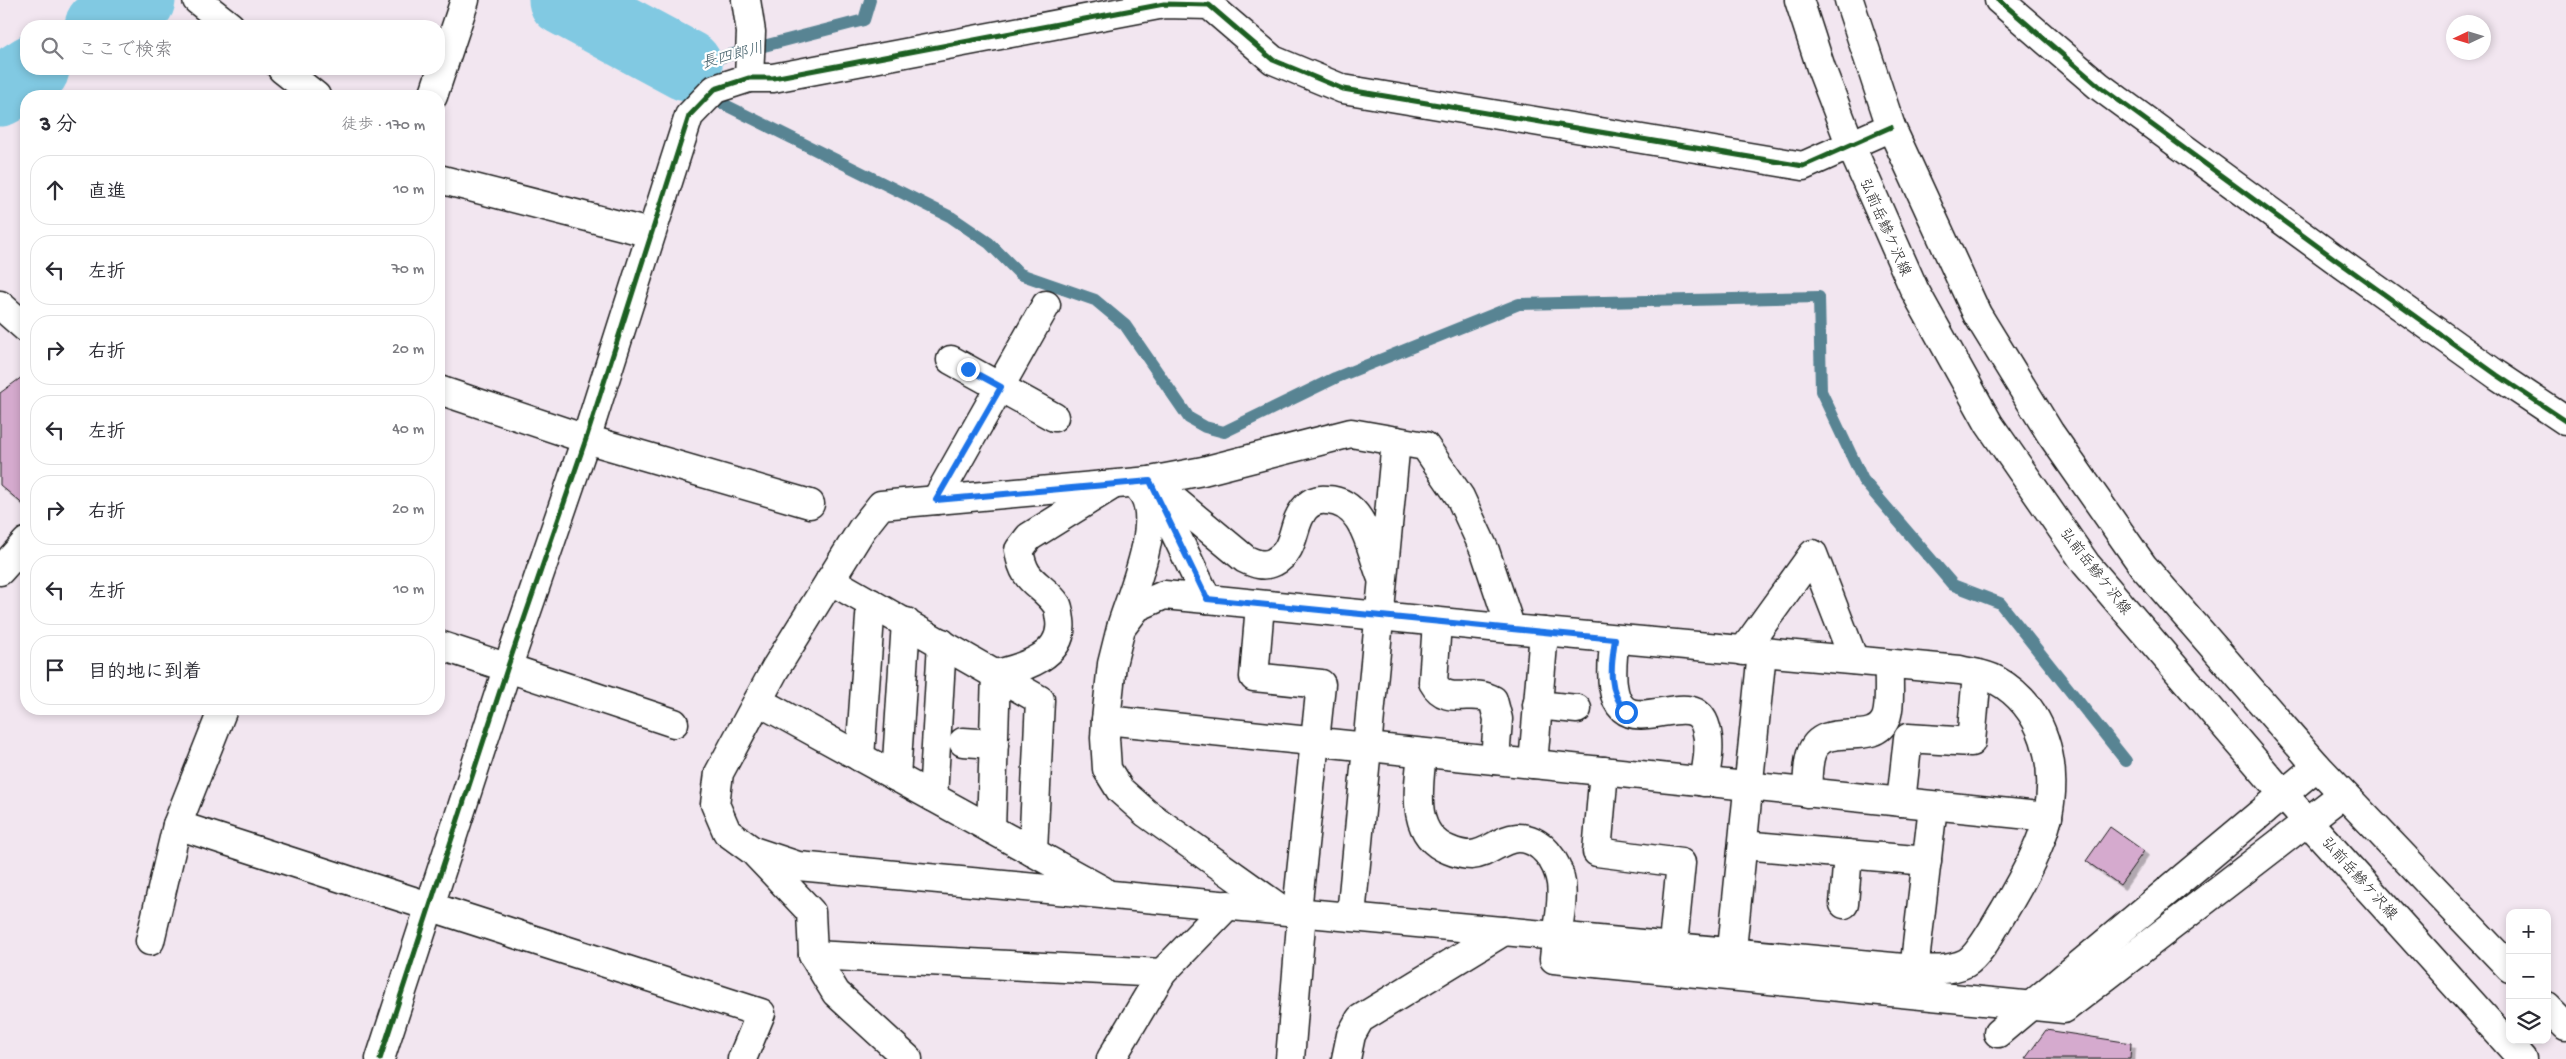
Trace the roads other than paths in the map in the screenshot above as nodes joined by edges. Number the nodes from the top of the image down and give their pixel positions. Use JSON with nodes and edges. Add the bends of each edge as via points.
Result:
{"nodes":[{"id":1,"x":197,"y":0,"type":"edge"},
{"id":2,"x":465,"y":0,"type":"edge"},
{"id":3,"x":746,"y":0,"type":"edge"},
{"id":4,"x":1799,"y":0,"type":"edge"},
{"id":5,"x":1849,"y":0,"type":"edge"},
{"id":6,"x":1999,"y":0,"type":"edge"},
{"id":7,"x":222,"y":20,"type":"edge"},
{"id":8,"x":445,"y":60,"type":"edge"},
{"id":9,"x":749,"y":70,"type":"junction"},
{"id":10,"x":290,"y":75,"type":"edge"},
{"id":11,"x":440,"y":75,"type":"edge"},
{"id":12,"x":308,"y":90,"type":"edge"},
{"id":13,"x":435,"y":90,"type":"edge"},
{"id":14,"x":1891,"y":127,"type":"junction"},
{"id":15,"x":1851,"y":146,"type":"junction"},
{"id":16,"x":445,"y":181,"type":"edge"},
{"id":17,"x":650,"y":233,"type":"junction"},
{"id":18,"x":0,"y":305,"type":"edge"},
{"id":19,"x":1046,"y":305,"type":"dead end"},
{"id":20,"x":20,"y":323,"type":"edge"},
{"id":21,"x":951,"y":360,"type":"dead end"},
{"id":22,"x":1001,"y":387,"type":"junction"},
{"id":23,"x":445,"y":392,"type":"edge"},
{"id":24,"x":1054,"y":417,"type":"dead end"},
{"id":25,"x":2566,"y":421,"type":"edge"},
{"id":26,"x":586,"y":440,"type":"junction"},
{"id":27,"x":1396,"y":441,"type":"junction"},
{"id":28,"x":1133,"y":482,"type":"junction"},
{"id":29,"x":936,"y":500,"type":"junction"},
{"id":30,"x":810,"y":504,"type":"dead end"},
{"id":31,"x":20,"y":549,"type":"edge"},
{"id":32,"x":0,"y":571,"type":"edge"},
{"id":33,"x":830,"y":580,"type":"junction"},
{"id":34,"x":1383,"y":581,"type":"junction"},
{"id":35,"x":1207,"y":599,"type":"junction"},
{"id":36,"x":871,"y":602,"type":"junction"},
{"id":37,"x":1260,"y":605,"type":"junction"},
{"id":38,"x":1380,"y":618,"type":"junction"},
{"id":39,"x":906,"y":622,"type":"junction"},
{"id":40,"x":1437,"y":622,"type":"junction"},
{"id":41,"x":1121,"y":628,"type":"junction"},
{"id":42,"x":1511,"y":629,"type":"junction"},
{"id":43,"x":1544,"y":632,"type":"junction"},
{"id":44,"x":1615,"y":639,"type":"junction"},
{"id":45,"x":942,"y":643,"type":"junction"},
{"id":46,"x":445,"y":647,"type":"edge"},
{"id":47,"x":1752,"y":651,"type":"junction"},
{"id":48,"x":1854,"y":660,"type":"junction"},
{"id":49,"x":1889,"y":664,"type":"junction"},
{"id":50,"x":508,"y":666,"type":"junction"},
{"id":51,"x":996,"y":674,"type":"junction"},
{"id":52,"x":1977,"y":674,"type":"junction"},
{"id":53,"x":758,"y":701,"type":"junction"},
{"id":54,"x":1537,"y":706,"type":"junction"},
{"id":55,"x":1577,"y":709,"type":"dead end"},
{"id":56,"x":221,"y":715,"type":"edge"},
{"id":57,"x":1106,"y":720,"type":"junction"},
{"id":58,"x":674,"y":723,"type":"dead end"},
{"id":59,"x":963,"y":742,"type":"dead end"},
{"id":60,"x":1315,"y":742,"type":"junction"},
{"id":61,"x":994,"y":744,"type":"junction"},
{"id":62,"x":1368,"y":747,"type":"junction"},
{"id":63,"x":1422,"y":753,"type":"junction"},
{"id":64,"x":860,"y":757,"type":"junction"},
{"id":65,"x":1495,"y":760,"type":"junction"},
{"id":66,"x":1533,"y":764,"type":"junction"},
{"id":67,"x":2317,"y":766,"type":"junction"},
{"id":68,"x":1604,"y":771,"type":"junction"},
{"id":69,"x":896,"y":777,"type":"junction"},
{"id":70,"x":1704,"y":782,"type":"junction"},
{"id":71,"x":1749,"y":786,"type":"junction"},
{"id":72,"x":1807,"y":792,"type":"junction"},
{"id":73,"x":2343,"y":794,"type":"junction"},
{"id":74,"x":2284,"y":795,"type":"junction"},
{"id":75,"x":933,"y":797,"type":"junction"},
{"id":76,"x":1901,"y":802,"type":"junction"},
{"id":77,"x":1933,"y":806,"type":"junction"},
{"id":78,"x":2048,"y":817,"type":"junction"},
{"id":79,"x":2308,"y":820,"type":"junction"},
{"id":80,"x":177,"y":825,"type":"junction"},
{"id":81,"x":991,"y":829,"type":"junction"},
{"id":82,"x":1743,"y":845,"type":"junction"},
{"id":83,"x":753,"y":851,"type":"junction"},
{"id":84,"x":1034,"y":852,"type":"junction"},
{"id":85,"x":1848,"y":854,"type":"junction"},
{"id":86,"x":1927,"y":861,"type":"junction"},
{"id":87,"x":1113,"y":896,"type":"junction"},
{"id":88,"x":1844,"y":904,"type":"dead end"},
{"id":89,"x":431,"y":906,"type":"junction"},
{"id":90,"x":1228,"y":906,"type":"junction"},
{"id":91,"x":1294,"y":911,"type":"junction"},
{"id":92,"x":1350,"y":916,"type":"junction"},
{"id":93,"x":1504,"y":931,"type":"junction"},
{"id":94,"x":1556,"y":935,"type":"junction"},
{"id":95,"x":150,"y":941,"type":"dead end"},
{"id":96,"x":813,"y":955,"type":"junction"},
{"id":97,"x":1671,"y":958,"type":"junction"},
{"id":98,"x":1731,"y":964,"type":"junction"},
{"id":99,"x":2506,"y":964,"type":"edge"},
{"id":100,"x":1162,"y":973,"type":"junction"},
{"id":101,"x":1912,"y":982,"type":"junction"},
{"id":102,"x":2030,"y":1006,"type":"junction"},
{"id":103,"x":2551,"y":1011,"type":"edge"},
{"id":104,"x":2566,"y":1026,"type":"edge"},
{"id":105,"x":1998,"y":1032,"type":"dead end"},
{"id":106,"x":380,"y":1059,"type":"edge"},
{"id":107,"x":742,"y":1059,"type":"edge"},
{"id":108,"x":908,"y":1059,"type":"edge"},
{"id":109,"x":1111,"y":1059,"type":"edge"},
{"id":110,"x":1290,"y":1059,"type":"edge"},
{"id":111,"x":1346,"y":1059,"type":"edge"},
{"id":112,"x":2522,"y":1059,"type":"edge"}],
"edges":[{"from":1,"to":7,"type":"street"},
{"from":2,"to":8,"type":"street"},
{"from":3,"to":9,"type":"street","via":[[751,32]]},
{"from":4,"to":15,"type":"street","name":"弘前岳鰺ケ沢線"},
{"from":5,"to":14,"type":"street"},
{"from":6,"to":25,"type":"street","via":[[2107,92]]},
{"from":9,"to":15,"type":"street","via":[[772,78],[1164,4],[1209,5],[1273,60],[1343,89],[1803,166]]},
{"from":9,"to":17,"type":"street","via":[[715,89],[689,116]]},
{"from":10,"to":12,"type":"street"},
{"from":11,"to":13,"type":"street"},
{"from":14,"to":15,"type":"street"},
{"from":14,"to":67,"type":"street","via":[[1977,314],[2050,433],[2143,566]]},
{"from":15,"to":74,"type":"street","name":"弘前岳鰺ケ沢線","via":[[1914,289],[1989,424],[2086,564]]},
{"from":16,"to":17,"type":"street"},
{"from":17,"to":26,"type":"street"},
{"from":18,"to":20,"type":"street"},
{"from":19,"to":22,"type":"street"},
{"from":21,"to":22,"type":"street"},
{"from":22,"to":24,"type":"street"},
{"from":22,"to":29,"type":"street"},
{"from":23,"to":26,"type":"street"},
{"from":26,"to":30,"type":"street"},
{"from":26,"to":50,"type":"street"},
{"from":27,"to":28,"type":"street","via":[[1351,433],[1203,471]]},
{"from":27,"to":34,"type":"street"},
{"from":27,"to":42,"type":"street","via":[[1425,446],[1460,498],[1485,552]]},
{"from":28,"to":29,"type":"street"},
{"from":28,"to":34,"type":"street","via":[[1245,559],[1263,565],[1272,563],[1288,551],[1306,507],[1314,501],[1338,500],[1347,505],[1361,522]]},
{"from":28,"to":35,"type":"street"},
{"from":28,"to":41,"type":"street","via":[[1144,493],[1148,538]]},
{"from":28,"to":51,"type":"street","via":[[1029,537],[1019,550],[1022,568],[1058,607],[1061,627],[1054,646],[1039,660]]},
{"from":29,"to":33,"type":"street","via":[[881,505]]},
{"from":31,"to":32,"type":"street"},
{"from":33,"to":36,"type":"street"},
{"from":33,"to":53,"type":"street"},
{"from":34,"to":38,"type":"street"},
{"from":35,"to":37,"type":"street"},
{"from":35,"to":41,"type":"street","via":[[1164,595],[1137,607]]},
{"from":36,"to":39,"type":"street"},
{"from":36,"to":64,"type":"street"},
{"from":37,"to":38,"type":"street"},
{"from":37,"to":60,"type":"street","via":[[1254,677],[1321,684]]},
{"from":38,"to":40,"type":"street"},
{"from":38,"to":62,"type":"street"},
{"from":39,"to":45,"type":"street"},
{"from":39,"to":69,"type":"street"},
{"from":40,"to":42,"type":"street"},
{"from":40,"to":65,"type":"street","via":[[1433,682],[1448,695],[1484,694],[1493,700],[1498,719]]},
{"from":41,"to":57,"type":"street","via":[[1112,664]]},
{"from":42,"to":43,"type":"street"},
{"from":43,"to":44,"type":"street"},
{"from":43,"to":54,"type":"street"},
{"from":44,"to":47,"type":"street"},
{"from":44,"to":70,"type":"street","via":[[1611,675],[1617,701],[1626,712],[1637,716],[1675,708],[1688,709],[1699,716],[1706,727],[1708,743]]},
{"from":45,"to":51,"type":"street"},
{"from":45,"to":75,"type":"street"},
{"from":46,"to":50,"type":"street"},
{"from":47,"to":48,"type":"street"},
{"from":47,"to":48,"type":"street","via":[[1813,554]]},
{"from":47,"to":71,"type":"street"},
{"from":48,"to":49,"type":"street"},
{"from":49,"to":52,"type":"street"},
{"from":49,"to":72,"type":"street","via":[[1886,719],[1869,733],[1837,734],[1816,745],[1811,753]]},
{"from":50,"to":58,"type":"street"},
{"from":50,"to":89,"type":"street"},
{"from":51,"to":61,"type":"street"},
{"from":51,"to":84,"type":"street","via":[[1040,700]]},
{"from":52,"to":76,"type":"street","via":[[1971,742],[1908,738]]},
{"from":52,"to":78,"type":"street","via":[[1996,680],[2021,700],[2040,724],[2049,755],[2052,785]]},
{"from":53,"to":64,"type":"street"},
{"from":53,"to":83,"type":"street","via":[[719,773],[715,804],[728,832]]},
{"from":54,"to":55,"type":"street"},
{"from":54,"to":66,"type":"street"},
{"from":56,"to":80,"type":"street"},
{"from":57,"to":60,"type":"street"},
{"from":57,"to":91,"type":"street","via":[[1108,769],[1120,790],[1146,813]]},
{"from":59,"to":61,"type":"street"},
{"from":60,"to":62,"type":"street"},
{"from":60,"to":91,"type":"street"},
{"from":61,"to":81,"type":"street"},
{"from":62,"to":63,"type":"street"},
{"from":62,"to":92,"type":"street"},
{"from":63,"to":65,"type":"street"},
{"from":63,"to":94,"type":"street","via":[[1419,813],[1428,834],[1441,847],[1473,855],[1517,838],[1534,841],[1550,855],[1561,883]]},
{"from":64,"to":69,"type":"street"},
{"from":65,"to":66,"type":"street"},
{"from":66,"to":68,"type":"street"},
{"from":67,"to":73,"type":"street"},
{"from":67,"to":74,"type":"street"},
{"from":68,"to":70,"type":"street"},
{"from":68,"to":97,"type":"street","via":[[1598,852],[1681,863]]},
{"from":69,"to":75,"type":"street"},
{"from":70,"to":71,"type":"street"},
{"from":71,"to":72,"type":"street"},
{"from":71,"to":82,"type":"street"},
{"from":72,"to":76,"type":"street"},
{"from":73,"to":79,"type":"street"},
{"from":73,"to":99,"type":"street"},
{"from":74,"to":79,"type":"street","name":"弘前岳鰺ケ沢線"},
{"from":74,"to":102,"type":"street"},
{"from":75,"to":81,"type":"street"},
{"from":76,"to":77,"type":"street"},
{"from":77,"to":78,"type":"street"},
{"from":77,"to":86,"type":"street"},
{"from":78,"to":101,"type":"street","via":[[2022,881],[1983,944],[1968,962]]},
{"from":79,"to":102,"type":"street","via":[[2064,1009]]},
{"from":79,"to":112,"type":"street","name":"弘前岳鰺ケ沢線"},
{"from":80,"to":89,"type":"street"},
{"from":80,"to":95,"type":"street"},
{"from":81,"to":84,"type":"street"},
{"from":82,"to":85,"type":"street"},
{"from":82,"to":98,"type":"street"},
{"from":83,"to":87,"type":"street","via":[[798,866]]},
{"from":83,"to":96,"type":"street","via":[[811,912]]},
{"from":84,"to":87,"type":"street"},
{"from":85,"to":86,"type":"street"},
{"from":85,"to":88,"type":"street"},
{"from":86,"to":101,"type":"street"},
{"from":87,"to":90,"type":"street"},
{"from":89,"to":106,"type":"street"},
{"from":89,"to":107,"type":"street","via":[[761,1013]]},
{"from":90,"to":91,"type":"street"},
{"from":90,"to":100,"type":"street"},
{"from":91,"to":92,"type":"street"},
{"from":91,"to":110,"type":"street"},
{"from":92,"to":93,"type":"street"},
{"from":93,"to":94,"type":"street"},
{"from":93,"to":111,"type":"street","via":[[1360,1019],[1351,1035]]},
{"from":94,"to":97,"type":"street"},
{"from":96,"to":100,"type":"street"},
{"from":96,"to":108,"type":"street","via":[[836,993]]},
{"from":97,"to":98,"type":"street"},
{"from":98,"to":101,"type":"street"},
{"from":100,"to":109,"type":"street"},
{"from":101,"to":102,"type":"street"},
{"from":102,"to":105,"type":"street"},
{"from":103,"to":104,"type":"street"}]}
